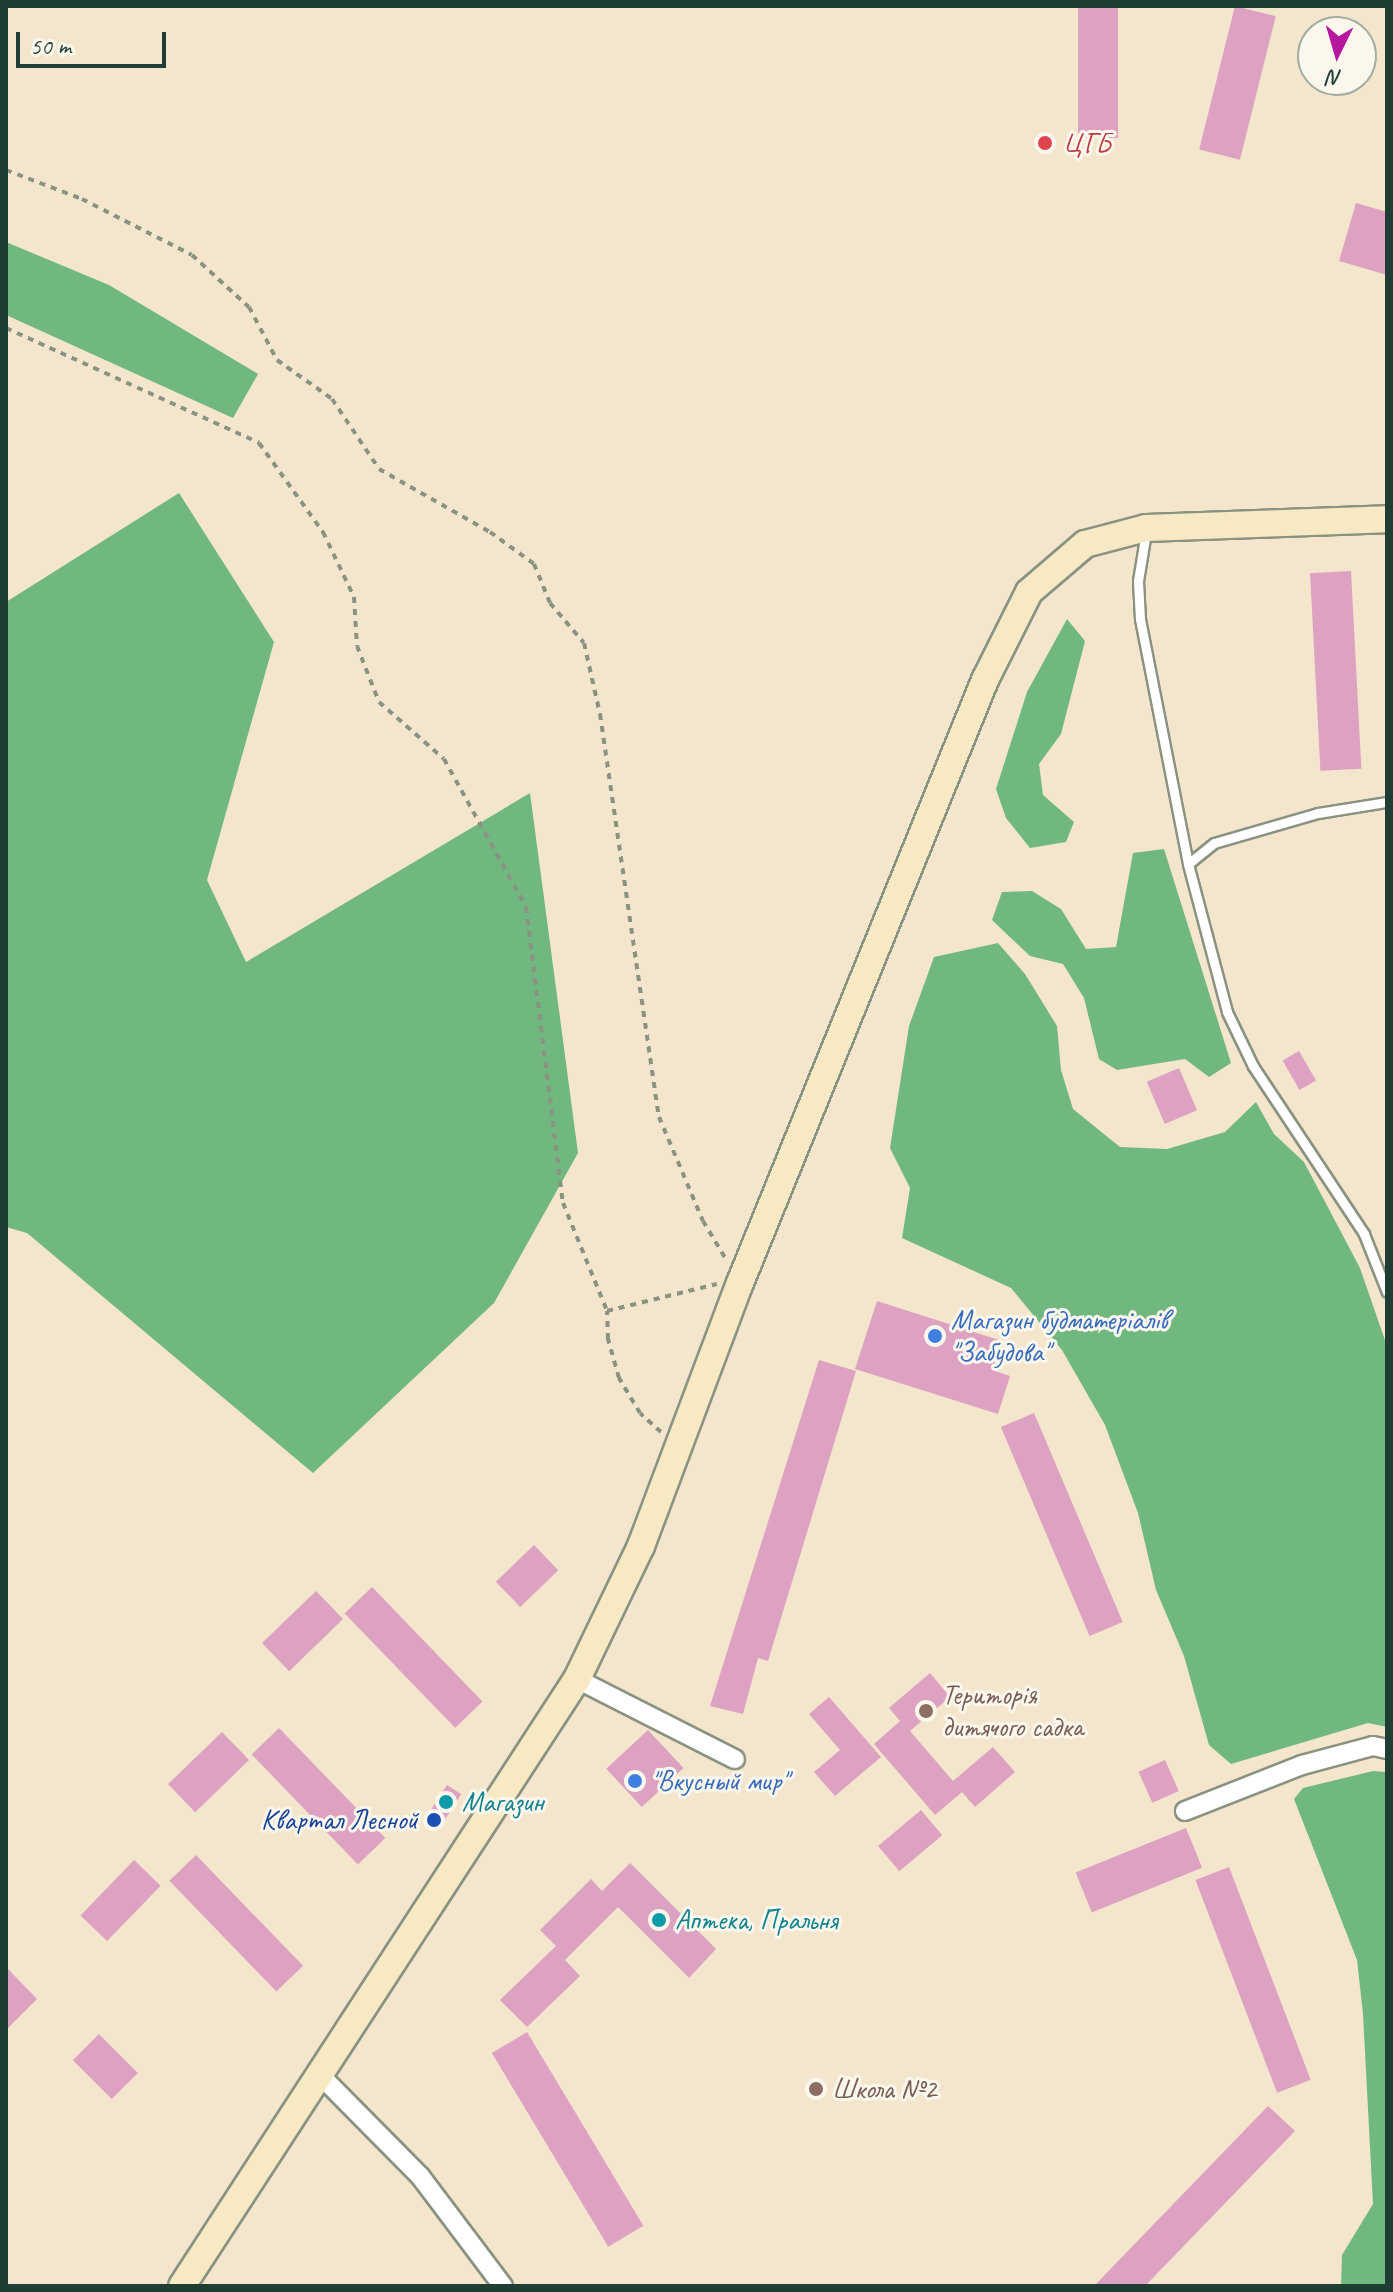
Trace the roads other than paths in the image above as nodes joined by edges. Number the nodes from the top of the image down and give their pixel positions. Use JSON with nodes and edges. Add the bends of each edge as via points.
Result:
{"nodes":[{"id":1,"x":1387,"y":519,"type":"edge"},
{"id":2,"x":1146,"y":528,"type":"junction"},
{"id":3,"x":1387,"y":802,"type":"edge"},
{"id":4,"x":1188,"y":864,"type":"junction"},
{"id":5,"x":1387,"y":1292,"type":"edge"},
{"id":6,"x":577,"y":1679,"type":"junction"},
{"id":7,"x":1387,"y":1749,"type":"edge"},
{"id":8,"x":735,"y":1759,"type":"dead end"},
{"id":9,"x":1185,"y":1811,"type":"dead end"},
{"id":10,"x":321,"y":2076,"type":"junction"},
{"id":11,"x":182,"y":2286,"type":"edge"},
{"id":12,"x":503,"y":2286,"type":"edge"}],
"edges":[{"from":1,"to":2,"type":"street"},
{"from":2,"to":4,"type":"lane","via":[[1138,581],[1140,619]]},
{"from":2,"to":6,"type":"street","via":[[1085,544],[1029,592],[985,680],[740,1283],[641,1546]]},
{"from":3,"to":4,"type":"lane","via":[[1318,813],[1214,843]]},
{"from":4,"to":5,"type":"lane","via":[[1227,1012],[1253,1066],[1364,1234]]},
{"from":6,"to":8,"type":"street"},
{"from":6,"to":10,"type":"street"},
{"from":7,"to":9,"type":"street","via":[[1373,1746],[1302,1765]]},
{"from":10,"to":11,"type":"street"},
{"from":10,"to":12,"type":"street","via":[[420,2176]]}]}
